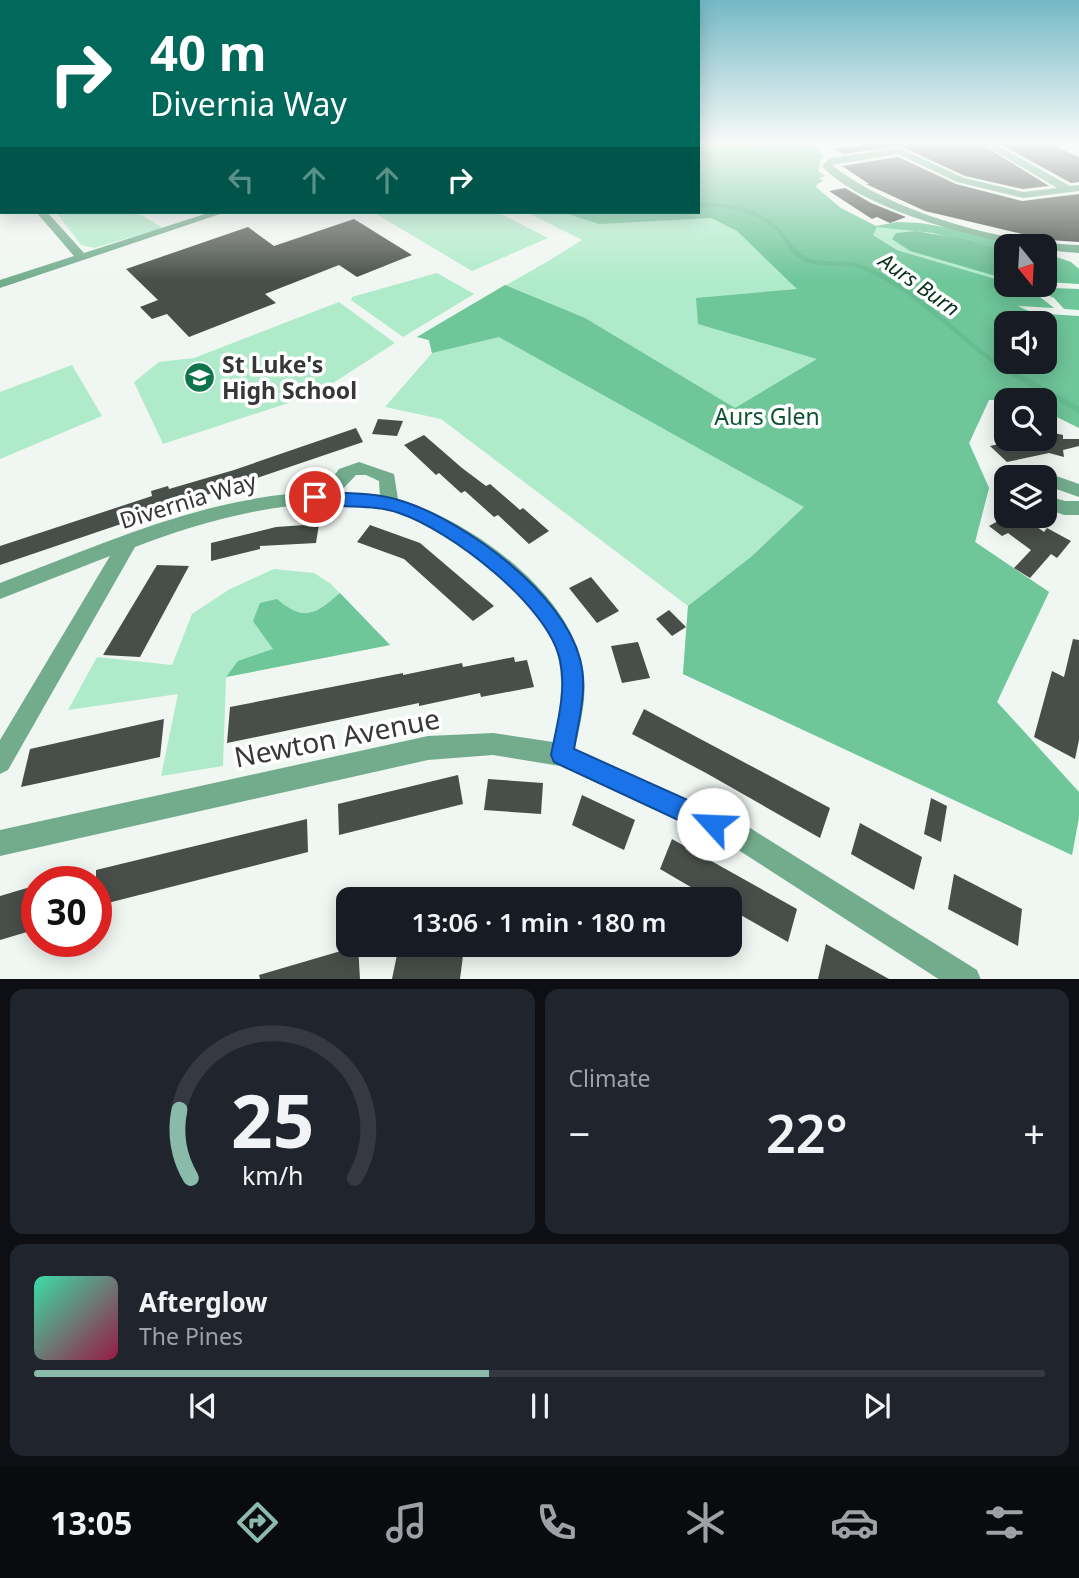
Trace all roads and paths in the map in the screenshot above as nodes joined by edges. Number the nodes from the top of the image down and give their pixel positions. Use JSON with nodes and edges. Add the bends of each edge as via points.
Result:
{"nodes":[{"id":1,"x":866,"y":190,"type":"edge"},
{"id":2,"x":1001,"y":190,"type":"edge"},
{"id":3,"x":1068,"y":190,"type":"edge"},
{"id":4,"x":43,"y":214,"type":"edge"},
{"id":5,"x":215,"y":214,"type":"edge"},
{"id":6,"x":1079,"y":249,"type":"edge"},
{"id":7,"x":82,"y":258,"type":"junction"},
{"id":8,"x":0,"y":284,"type":"edge"},
{"id":9,"x":1057,"y":483,"type":"edge"},
{"id":10,"x":1079,"y":491,"type":"edge"},
{"id":11,"x":328,"y":498,"type":"junction"},
{"id":12,"x":389,"y":505,"type":"junction"},
{"id":13,"x":1057,"y":506,"type":"edge"},
{"id":14,"x":1079,"y":508,"type":"edge"},
{"id":15,"x":127,"y":545,"type":"junction"},
{"id":16,"x":0,"y":591,"type":"edge"},
{"id":17,"x":562,"y":755,"type":"junction"},
{"id":18,"x":0,"y":762,"type":"edge"},
{"id":19,"x":0,"y":843,"type":"edge"},
{"id":20,"x":967,"y":979,"type":"edge"}],
"edges":[{"from":1,"to":6,"type":"street","via":[[882,203],[991,235],[1056,249]]},
{"from":2,"to":3,"type":"street","via":[[1023,195]]},
{"from":4,"to":7,"type":"street"},
{"from":5,"to":7,"type":"street"},
{"from":7,"to":8,"type":"street"},
{"from":9,"to":10,"type":"street"},
{"from":11,"to":12,"type":"street","name":"Divernia Way"},
{"from":11,"to":12,"type":"street","via":[[336,480],[363,467],[388,478]]},
{"from":11,"to":15,"type":"street","name":"Divernia Way","via":[[271,501],[209,515]]},
{"from":12,"to":17,"type":"street","name":"Divernia Way","via":[[433,520],[496,562],[544,607],[570,659],[574,687]]},
{"from":13,"to":14,"type":"street"},
{"from":15,"to":16,"type":"street","name":"Divernia Way"},
{"from":15,"to":18,"type":"street"},
{"from":17,"to":19,"type":"street","name":"Newton Avenue","via":[[493,744],[428,748]]},
{"from":17,"to":20,"type":"street","name":"Newton Avenue","via":[[738,835]]}]}
